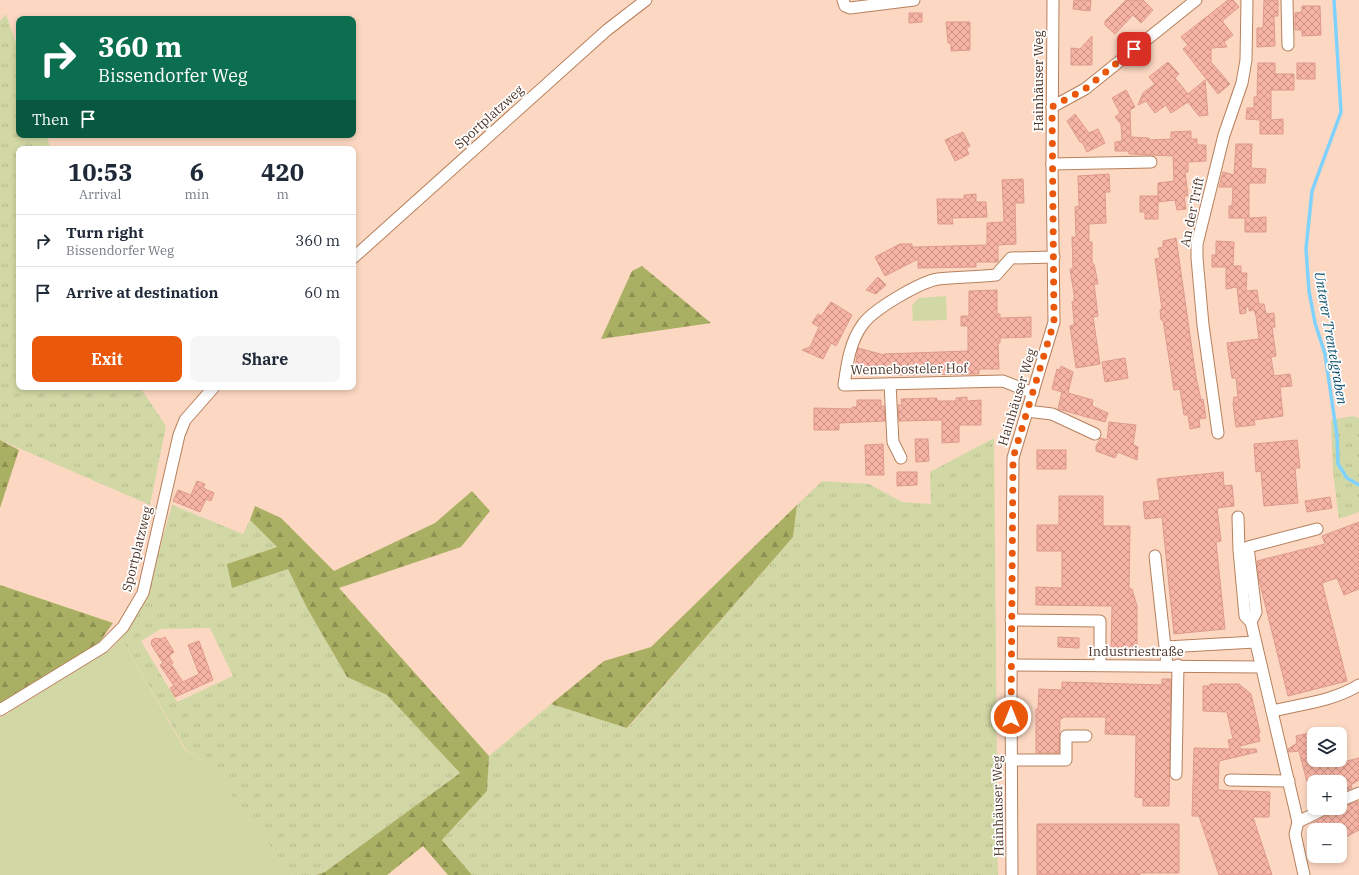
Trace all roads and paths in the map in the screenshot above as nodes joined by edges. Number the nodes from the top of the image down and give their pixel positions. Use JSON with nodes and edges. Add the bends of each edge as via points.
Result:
{"nodes":[{"id":1,"x":646,"y":0,"type":"edge"},
{"id":2,"x":843,"y":0,"type":"edge"},
{"id":3,"x":914,"y":0,"type":"edge"},
{"id":4,"x":1054,"y":0,"type":"edge"},
{"id":5,"x":1196,"y":0,"type":"edge"},
{"id":6,"x":1247,"y":0,"type":"edge"},
{"id":7,"x":1287,"y":0,"type":"edge"},
{"id":8,"x":857,"y":4,"type":"edge"},
{"id":9,"x":1288,"y":45,"type":"dead end"},
{"id":10,"x":1052,"y":107,"type":"junction"},
{"id":11,"x":1151,"y":162,"type":"dead end"},
{"id":12,"x":1052,"y":164,"type":"junction"},
{"id":13,"x":356,"y":255,"type":"edge"},
{"id":14,"x":1054,"y":257,"type":"junction"},
{"id":15,"x":890,"y":384,"type":"junction"},
{"id":16,"x":211,"y":390,"type":"edge"},
{"id":17,"x":1033,"y":393,"type":"junction"},
{"id":18,"x":1027,"y":411,"type":"junction"},
{"id":19,"x":1218,"y":433,"type":"dead end"},
{"id":20,"x":1095,"y":434,"type":"dead end"},
{"id":21,"x":901,"y":458,"type":"dead end"},
{"id":22,"x":1238,"y":517,"type":"dead end"},
{"id":23,"x":1317,"y":530,"type":"dead end"},
{"id":24,"x":1155,"y":556,"type":"dead end"},
{"id":25,"x":1011,"y":620,"type":"junction"},
{"id":26,"x":1251,"y":622,"type":"junction"},
{"id":27,"x":1255,"y":642,"type":"junction"},
{"id":28,"x":1166,"y":647,"type":"junction"},
{"id":29,"x":1100,"y":664,"type":"junction"},
{"id":30,"x":1011,"y":665,"type":"junction"},
{"id":31,"x":1172,"y":665,"type":"junction"},
{"id":32,"x":1261,"y":667,"type":"junction"},
{"id":33,"x":1359,"y":684,"type":"edge"},
{"id":34,"x":0,"y":710,"type":"edge"},
{"id":35,"x":1272,"y":711,"type":"junction"},
{"id":36,"x":1086,"y":736,"type":"dead end"},
{"id":37,"x":1011,"y":760,"type":"junction"},
{"id":38,"x":1176,"y":774,"type":"dead end"},
{"id":39,"x":1230,"y":780,"type":"dead end"},
{"id":40,"x":1289,"y":781,"type":"junction"},
{"id":41,"x":1359,"y":793,"type":"edge"},
{"id":42,"x":1347,"y":798,"type":"edge"},
{"id":43,"x":1308,"y":815,"type":"edge"},
{"id":44,"x":1297,"y":819,"type":"junction"},
{"id":45,"x":1012,"y":875,"type":"edge"},
{"id":46,"x":1304,"y":875,"type":"edge"}],
"edges":[{"from":1,"to":13,"type":"street","name":"Sportplatzweg","via":[[607,30]]},
{"from":2,"to":8,"type":"street","via":[[845,6],[850,8]]},
{"from":3,"to":8,"type":"street"},
{"from":4,"to":10,"type":"street","name":"Hainhäuser Weg"},
{"from":5,"to":10,"type":"street","via":[[1085,89]]},
{"from":6,"to":19,"type":"street","name":"An der Trift","via":[[1246,60],[1242,83],[1224,135],[1197,244],[1203,325]]},
{"from":7,"to":9,"type":"street"},
{"from":10,"to":12,"type":"street","name":"Hainhäuser Weg"},
{"from":11,"to":12,"type":"street"},
{"from":12,"to":14,"type":"street","name":"Hainhäuser Weg"},
{"from":14,"to":15,"type":"street","name":"Wennebosteler Hof","via":[[1012,258],[996,275],[937,279],[906,292],[874,313],[863,324],[850,350],[844,385]]},
{"from":14,"to":17,"type":"street","name":"Hainhäuser Weg","via":[[1054,322]]},
{"from":15,"to":17,"type":"street","name":"Wennebosteler Hof","via":[[1002,381]]},
{"from":15,"to":21,"type":"street","via":[[893,442]]},
{"from":16,"to":34,"type":"street","name":"Sportplatzweg","via":[[185,420],[179,435],[143,593],[123,627],[103,647]]},
{"from":17,"to":18,"type":"street","name":"Hainhäuser Weg"},
{"from":18,"to":20,"type":"street","via":[[1052,414]]},
{"from":18,"to":25,"type":"street","name":"Hainhäuser Weg","via":[[1013,458]]},
{"from":22,"to":26,"type":"street","via":[[1246,616]]},
{"from":23,"to":26,"type":"street","via":[[1248,547],[1256,612]]},
{"from":24,"to":28,"type":"street"},
{"from":25,"to":29,"type":"street","via":[[1100,622]]},
{"from":25,"to":30,"type":"street","name":"Hainhäuser Weg"},
{"from":26,"to":27,"type":"street"},
{"from":27,"to":28,"type":"street"},
{"from":27,"to":32,"type":"street"},
{"from":28,"to":31,"type":"street"},
{"from":29,"to":30,"type":"street","name":"Industriestraße"},
{"from":29,"to":31,"type":"street","name":"Industriestraße"},
{"from":30,"to":37,"type":"street","name":"Hainhäuser Weg"},
{"from":31,"to":32,"type":"street","name":"Industriestraße"},
{"from":31,"to":38,"type":"street"},
{"from":32,"to":35,"type":"street"},
{"from":33,"to":35,"type":"street","via":[[1351,690],[1333,696]]},
{"from":35,"to":40,"type":"street"},
{"from":36,"to":37,"type":"street","via":[[1066,736],[1066,760]]},
{"from":37,"to":45,"type":"street","name":"Hainhäuser Weg"},
{"from":39,"to":40,"type":"street"},
{"from":40,"to":44,"type":"street"},
{"from":41,"to":42,"type":"street"},
{"from":43,"to":44,"type":"street"},
{"from":44,"to":46,"type":"street","via":[[1295,834]]}]}
